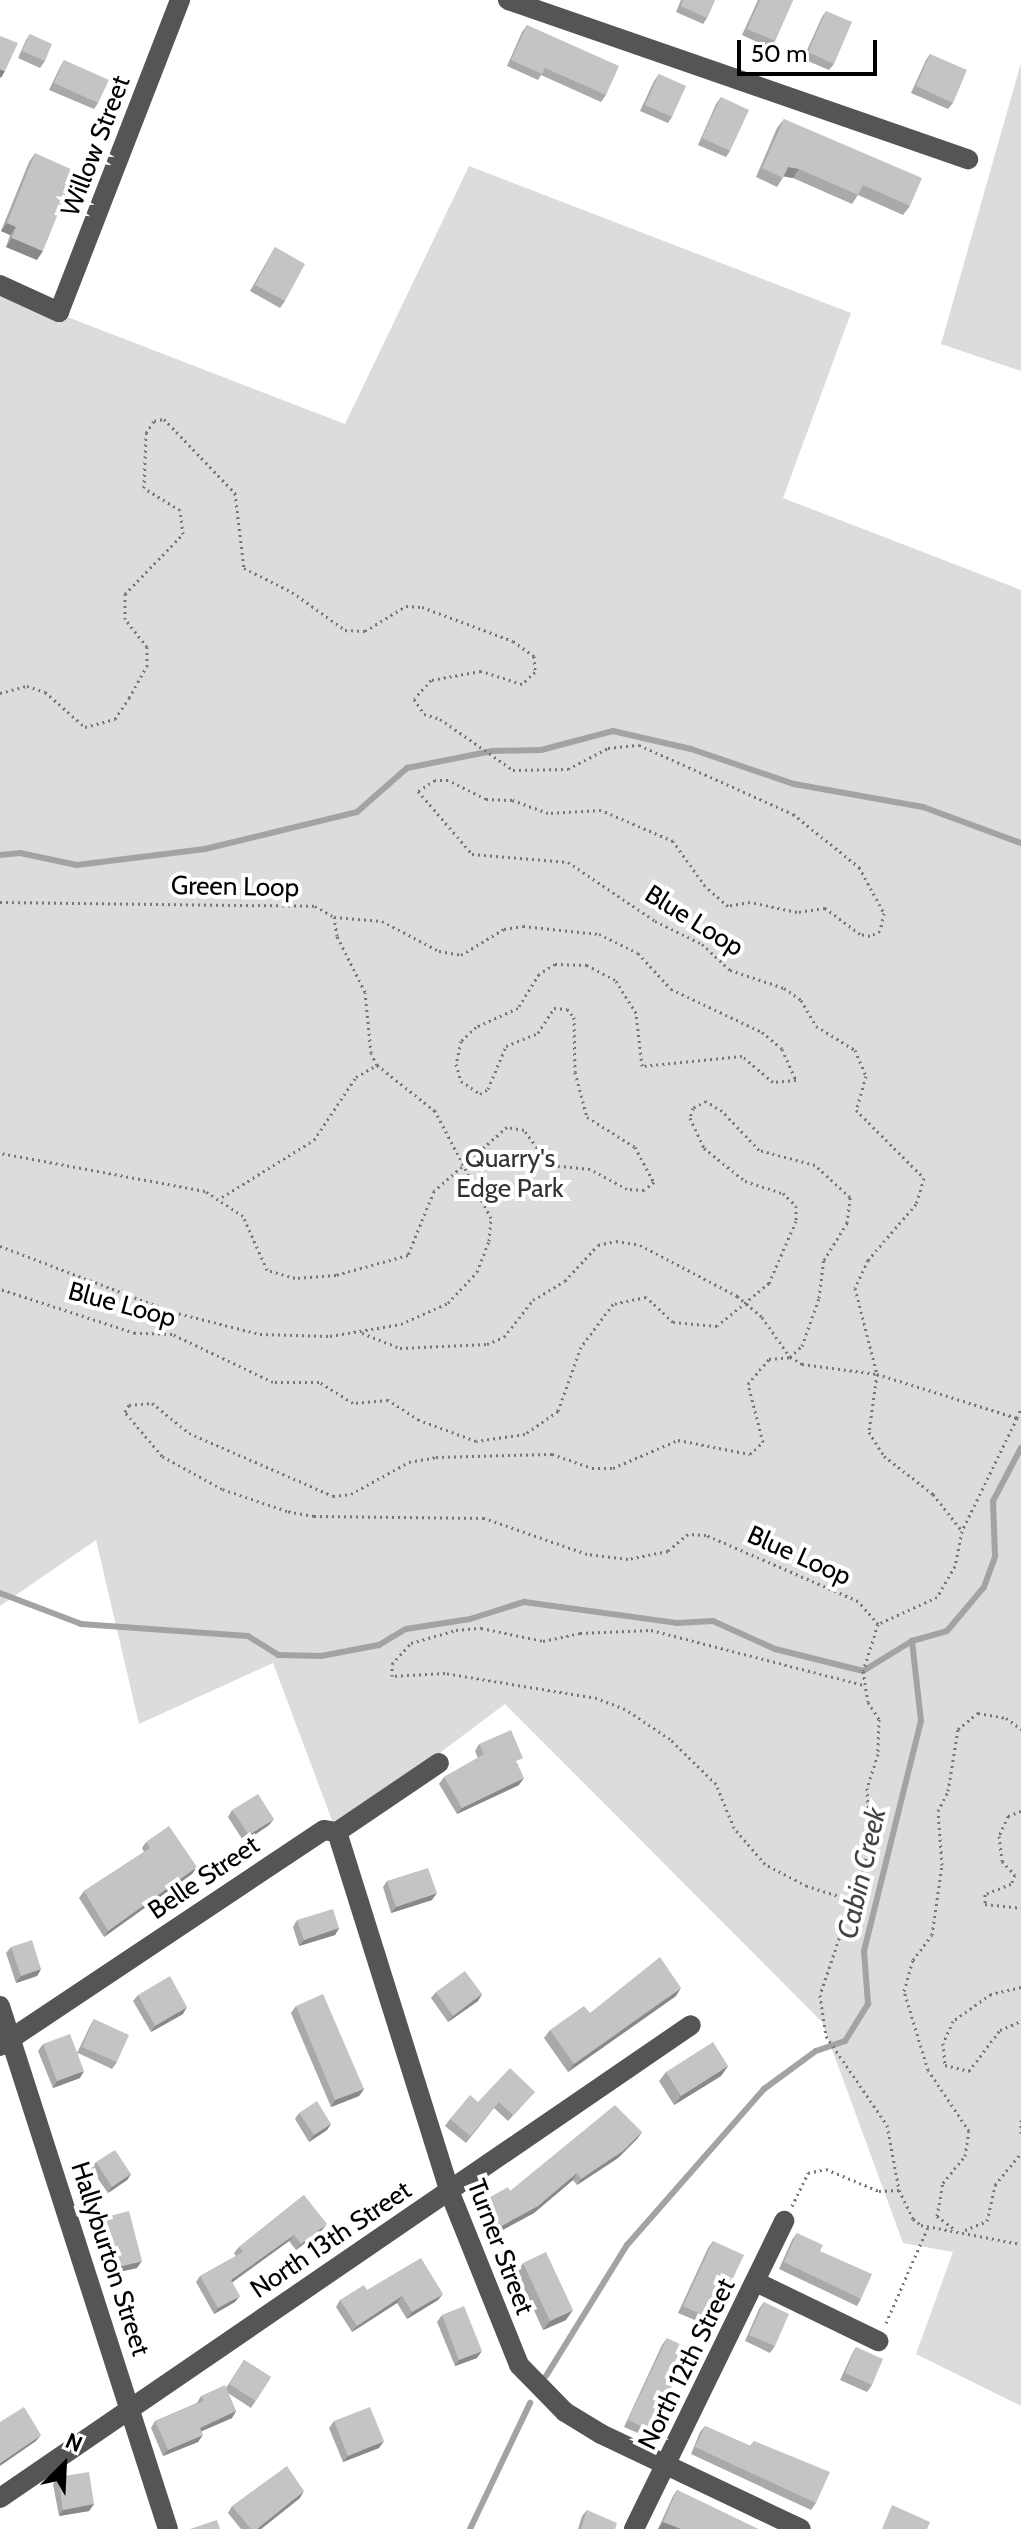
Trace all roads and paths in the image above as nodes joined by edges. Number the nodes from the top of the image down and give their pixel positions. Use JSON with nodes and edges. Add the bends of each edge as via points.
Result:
{"nodes":[{"id":1,"x":180,"y":0,"type":"edge"},
{"id":2,"x":508,"y":0,"type":"edge"},
{"id":3,"x":968,"y":159,"type":"dead end"},
{"id":4,"x":0,"y":285,"type":"edge"},
{"id":5,"x":0,"y":693,"type":"edge"},
{"id":6,"x":0,"y":902,"type":"edge"},
{"id":7,"x":334,"y":917,"type":"junction"},
{"id":8,"x":377,"y":1065,"type":"junction"},
{"id":9,"x":0,"y":1153,"type":"edge"},
{"id":10,"x":464,"y":1164,"type":"junction"},
{"id":11,"x":220,"y":1198,"type":"junction"},
{"id":12,"x":0,"y":1246,"type":"edge"},
{"id":13,"x":0,"y":1289,"type":"edge"},
{"id":14,"x":746,"y":1303,"type":"junction"},
{"id":15,"x":358,"y":1331,"type":"junction"},
{"id":16,"x":790,"y":1357,"type":"junction"},
{"id":17,"x":877,"y":1374,"type":"junction"},
{"id":18,"x":1021,"y":1409,"type":"edge"},
{"id":19,"x":1017,"y":1418,"type":"junction"},
{"id":20,"x":962,"y":1531,"type":"junction"},
{"id":21,"x":878,"y":1624,"type":"junction"},
{"id":22,"x":864,"y":1685,"type":"junction"},
{"id":23,"x":1021,"y":1729,"type":"edge"},
{"id":24,"x":439,"y":1763,"type":"dead end"},
{"id":25,"x":1021,"y":1811,"type":"edge"},
{"id":26,"x":337,"y":1832,"type":"junction"},
{"id":27,"x":848,"y":1899,"type":"junction"},
{"id":28,"x":1021,"y":1908,"type":"edge"},
{"id":29,"x":1021,"y":1987,"type":"edge"},
{"id":30,"x":0,"y":2006,"type":"edge"},
{"id":31,"x":1021,"y":2021,"type":"edge"},
{"id":32,"x":691,"y":2025,"type":"dead end"},
{"id":33,"x":5,"y":2043,"type":"edge"},
{"id":34,"x":1021,"y":2120,"type":"edge"},
{"id":35,"x":1021,"y":2133,"type":"edge"},
{"id":36,"x":1021,"y":2153,"type":"edge"},
{"id":37,"x":899,"y":2190,"type":"junction"},
{"id":38,"x":450,"y":2193,"type":"junction"},
{"id":39,"x":784,"y":2221,"type":"joint"},
{"id":40,"x":929,"y":2226,"type":"junction"},
{"id":41,"x":963,"y":2231,"type":"junction"},
{"id":42,"x":1021,"y":2244,"type":"edge"},
{"id":43,"x":756,"y":2282,"type":"junction"},
{"id":44,"x":878,"y":2341,"type":"joint"},
{"id":45,"x":132,"y":2408,"type":"junction"},
{"id":46,"x":665,"y":2464,"type":"junction"},
{"id":47,"x":0,"y":2498,"type":"edge"},
{"id":48,"x":168,"y":2529,"type":"edge"},
{"id":49,"x":634,"y":2529,"type":"edge"},
{"id":50,"x":801,"y":2529,"type":"edge"}],
"edges":[{"from":1,"to":4,"type":"street","name":"Willow Street","via":[[59,312]]},
{"from":2,"to":3,"type":"street"},
{"from":5,"to":17,"type":"path","name":"Blue Loop","via":[[27,686],[45,692],[85,727],[115,719],[129,698],[147,666],[147,647],[125,619],[125,594],[183,534],[180,510],[144,488],[146,433],[154,421],[164,419],[235,493],[244,568],[292,592],[345,630],[365,631],[406,606],[422,607],[527,648],[537,664],[522,684],[470,671],[431,680],[414,699],[424,714],[440,719],[513,770],[568,769],[608,748],[639,745],[812,826],[872,883],[884,913],[880,931],[860,934],[825,908],[797,912],[750,902],[728,906],[711,893],[673,841],[601,810],[548,813],[512,800],[486,799],[448,780],[435,780],[418,791],[472,854],[568,862],[655,921],[702,944],[730,970],[784,988],[801,1000],[816,1026],[855,1050],[866,1076],[856,1110],[924,1178],[916,1204],[868,1260],[855,1288]]},
{"from":6,"to":7,"type":"path","name":"Green Loop","via":[[293,904],[315,906]]},
{"from":7,"to":8,"type":"path","via":[[337,936],[365,992]]},
{"from":7,"to":10,"type":"path","name":"Green Loop","via":[[382,921],[439,951],[461,955],[504,929],[523,926],[599,934],[638,953],[679,993],[762,1032],[782,1049],[796,1080],[773,1082],[742,1056],[642,1066],[636,1013],[615,980],[587,965],[555,964],[539,974],[518,1008],[476,1027],[461,1041],[456,1064],[461,1081],[480,1094],[488,1089],[506,1046],[538,1033],[554,1008],[567,1009],[577,1033],[575,1072],[587,1117],[635,1147],[654,1182],[644,1190],[627,1189],[590,1169],[548,1162],[524,1130],[513,1126]]},
{"from":8,"to":10,"type":"path","via":[[423,1096]]},
{"from":8,"to":11,"type":"path","via":[[356,1077],[314,1140]]},
{"from":9,"to":11,"type":"path"},
{"from":10,"to":11,"type":"path","name":"Green Loop","via":[[434,1191],[408,1255],[336,1275],[295,1278],[267,1270],[243,1216]]},
{"from":10,"to":15,"type":"path","via":[[491,1218],[477,1272],[448,1303],[401,1324]]},
{"from":12,"to":15,"type":"path","via":[[173,1312],[260,1334]]},
{"from":13,"to":14,"type":"path","name":"Blue Loop","via":[[135,1333],[172,1334],[273,1382],[319,1382],[353,1403],[388,1400],[419,1420],[491,1442],[525,1434],[558,1411],[581,1347],[613,1304],[646,1297],[673,1322],[702,1327],[717,1326]]},
{"from":14,"to":15,"type":"path","via":[[663,1254],[616,1241],[598,1245],[565,1281],[533,1300],[504,1337],[487,1344],[400,1348]]},
{"from":14,"to":16,"type":"path"},
{"from":14,"to":16,"type":"path","name":"Blue Loop","via":[[769,1283],[799,1215],[792,1199],[745,1181],[704,1148],[690,1118],[693,1108],[706,1101],[759,1150],[815,1165],[850,1197],[847,1223],[824,1260],[808,1334]]},
{"from":16,"to":17,"type":"path","via":[[815,1368]]},
{"from":16,"to":21,"type":"path","name":"Blue Loop","via":[[769,1359],[748,1384],[763,1442],[750,1454],[678,1440],[613,1468],[592,1468],[552,1454],[436,1457],[409,1462],[365,1489],[342,1495],[189,1433],[152,1403],[129,1405],[125,1412],[162,1456],[222,1489],[287,1511],[314,1516],[484,1518],[587,1554],[628,1559],[668,1551],[688,1534],[706,1535],[858,1601]]},
{"from":17,"to":19,"type":"path"},
{"from":17,"to":20,"type":"path","name":"Blue Loop","via":[[868,1413],[873,1443],[939,1500]]},
{"from":18,"to":19,"type":"path"},
{"from":19,"to":20,"type":"path"},
{"from":20,"to":21,"type":"path","via":[[955,1566],[937,1597]]},
{"from":21,"to":22,"type":"path","via":[[865,1659]]},
{"from":22,"to":27,"type":"path","via":[[879,1719],[878,1746],[867,1788],[870,1847]]},
{"from":22,"to":27,"type":"path","via":[[651,1630],[580,1633],[543,1641],[481,1628],[456,1630],[411,1643],[392,1664],[392,1676],[445,1673],[597,1698],[625,1709],[670,1739],[716,1784],[734,1828],[765,1864]]},
{"from":23,"to":41,"type":"path","via":[[1006,1718],[978,1713],[958,1729],[948,1791],[938,1811],[942,1865],[932,1935],[913,1960],[904,1991],[928,2070],[969,2131],[965,2156],[943,2183],[937,2216]]},
{"from":24,"to":26,"type":"street","name":"Belle Street"},
{"from":25,"to":28,"type":"path","via":[[1008,1816],[999,1836],[1002,1861],[1015,1875],[1011,1884],[985,1894],[985,1904]]},
{"from":26,"to":33,"type":"street","name":"Belle Street","via":[[324,1830]]},
{"from":26,"to":38,"type":"street","name":"Turner Street"},
{"from":27,"to":37,"type":"path","via":[[850,1917],[820,1995],[826,2036],[887,2125]]},
{"from":29,"to":31,"type":"path","via":[[991,1994],[953,2021],[943,2043],[945,2065],[969,2071],[1000,2030]]},
{"from":30,"to":33,"type":"street","name":"Hallyburton Street"},
{"from":32,"to":38,"type":"street","name":"North 13th Street"},
{"from":33,"to":45,"type":"street","name":"Hallyburton Street"},
{"from":34,"to":35,"type":"path"},
{"from":36,"to":41,"type":"path","via":[[995,2185],[987,2221]]},
{"from":37,"to":39,"type":"path","via":[[879,2191],[826,2169],[808,2173]]},
{"from":37,"to":40,"type":"path","via":[[913,2219]]},
{"from":38,"to":45,"type":"street","name":"North 13th Street"},
{"from":38,"to":46,"type":"street","name":"Turner Street","via":[[519,2365],[537,2389],[601,2434]]},
{"from":39,"to":43,"type":"street","name":"North 12th Street"},
{"from":40,"to":41,"type":"path"},
{"from":40,"to":44,"type":"path"},
{"from":41,"to":42,"type":"path"},
{"from":43,"to":44,"type":"street"},
{"from":43,"to":46,"type":"street","name":"North 12th Street"},
{"from":45,"to":47,"type":"street","name":"North 13th Street"},
{"from":45,"to":48,"type":"street","name":"Hallyburton Street"},
{"from":46,"to":49,"type":"street","name":"North 12th Street"},
{"from":46,"to":50,"type":"street","name":"Turner Street"}]}
